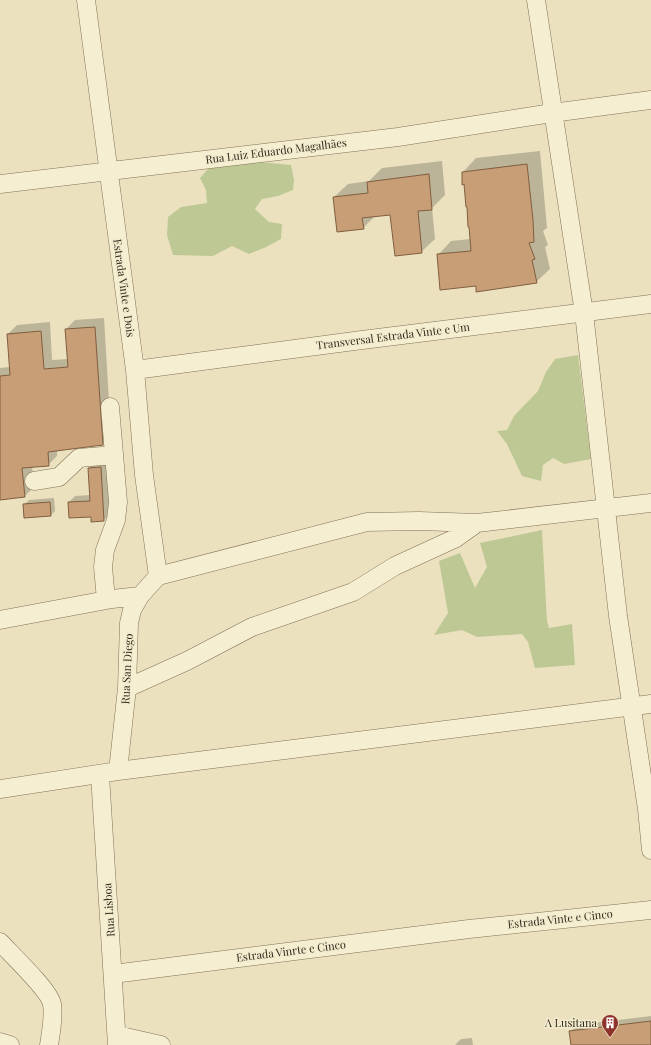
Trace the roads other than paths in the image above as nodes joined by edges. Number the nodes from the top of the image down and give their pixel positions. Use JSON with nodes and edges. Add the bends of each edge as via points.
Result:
{"nodes":[{"id":1,"x":86,"y":0,"type":"edge"},
{"id":2,"x":536,"y":0,"type":"edge"},
{"id":3,"x":651,"y":100,"type":"edge"},
{"id":4,"x":552,"y":113,"type":"junction"},
{"id":5,"x":108,"y":171,"type":"junction"},
{"id":6,"x":0,"y":184,"type":"edge"},
{"id":7,"x":651,"y":304,"type":"edge"},
{"id":8,"x":584,"y":313,"type":"junction"},
{"id":9,"x":136,"y":370,"type":"junction"},
{"id":10,"x":110,"y":407,"type":"dead end"},
{"id":11,"x":114,"y":455,"type":"junction"},
{"id":12,"x":34,"y":481,"type":"dead end"},
{"id":13,"x":651,"y":503,"type":"edge"},
{"id":14,"x":605,"y":509,"type":"junction"},
{"id":15,"x":477,"y":523,"type":"junction"},
{"id":16,"x":158,"y":576,"type":"junction"},
{"id":17,"x":140,"y":596,"type":"junction"},
{"id":18,"x":106,"y":600,"type":"junction"},
{"id":19,"x":0,"y":620,"type":"edge"},
{"id":20,"x":127,"y":688,"type":"junction"},
{"id":21,"x":651,"y":704,"type":"edge"},
{"id":22,"x":632,"y":706,"type":"junction"},
{"id":23,"x":118,"y":772,"type":"junction"},
{"id":24,"x":100,"y":775,"type":"junction"},
{"id":25,"x":0,"y":789,"type":"edge"},
{"id":26,"x":651,"y":850,"type":"edge"},
{"id":27,"x":651,"y":910,"type":"edge"},
{"id":28,"x":469,"y":929,"type":"joint"},
{"id":29,"x":0,"y":942,"type":"edge"},
{"id":30,"x":113,"y":974,"type":"junction"},
{"id":31,"x":117,"y":1040,"type":"edge"},
{"id":32,"x":0,"y":1042,"type":"edge"},
{"id":33,"x":10,"y":1045,"type":"edge"},
{"id":34,"x":49,"y":1045,"type":"edge"},
{"id":35,"x":161,"y":1045,"type":"edge"}],
"edges":[{"from":1,"to":5,"type":"street","name":"Estrada Vinte e Dois"},
{"from":2,"to":4,"type":"street"},
{"from":3,"to":4,"type":"street","name":"Rua Luiz Eduardo Magalhães"},
{"from":4,"to":5,"type":"street","name":"Rua Luiz Eduardo Magalhães","via":[[398,136]]},
{"from":4,"to":8,"type":"street"},
{"from":5,"to":6,"type":"street","name":"Rua Luiz Eduardo Magalhães"},
{"from":5,"to":9,"type":"street","name":"Estrada Vinte e Dois"},
{"from":7,"to":8,"type":"street","name":"Transversal Estrada Vinte e Um"},
{"from":8,"to":9,"type":"street","name":"Transversal Estrada Vinte e Um"},
{"from":8,"to":14,"type":"street"},
{"from":9,"to":16,"type":"street","name":"Estrada Vinte e Dois","via":[[144,476]]},
{"from":10,"to":11,"type":"street"},
{"from":11,"to":12,"type":"street","via":[[79,458],[59,477]]},
{"from":11,"to":18,"type":"street","via":[[118,502],[116,520],[105,550],[103,567]]},
{"from":13,"to":14,"type":"street"},
{"from":14,"to":15,"type":"street"},
{"from":14,"to":22,"type":"street"},
{"from":15,"to":16,"type":"street","via":[[367,522]]},
{"from":15,"to":20,"type":"street","via":[[456,538],[395,566],[353,592],[252,627]]},
{"from":16,"to":17,"type":"street","name":"Rua San Diego"},
{"from":17,"to":18,"type":"street"},
{"from":17,"to":20,"type":"street","name":"Rua San Diego","via":[[132,610],[129,623]]},
{"from":18,"to":19,"type":"street"},
{"from":20,"to":23,"type":"street","name":"Rua San Diego"},
{"from":21,"to":22,"type":"street"},
{"from":22,"to":23,"type":"street"},
{"from":22,"to":26,"type":"street"},
{"from":23,"to":24,"type":"street"},
{"from":24,"to":25,"type":"street"},
{"from":24,"to":30,"type":"street","name":"Rua Lisboa"},
{"from":27,"to":28,"type":"street","name":"Estrada Vinte e Cinco"},
{"from":28,"to":30,"type":"street","name":"Estrada Vinrte e Cinco"},
{"from":29,"to":34,"type":"street","via":[[41,986],[52,1003]]},
{"from":30,"to":31,"type":"street","name":"Rua Lisboa"},
{"from":31,"to":35,"type":"street"},
{"from":32,"to":33,"type":"street"}]}
